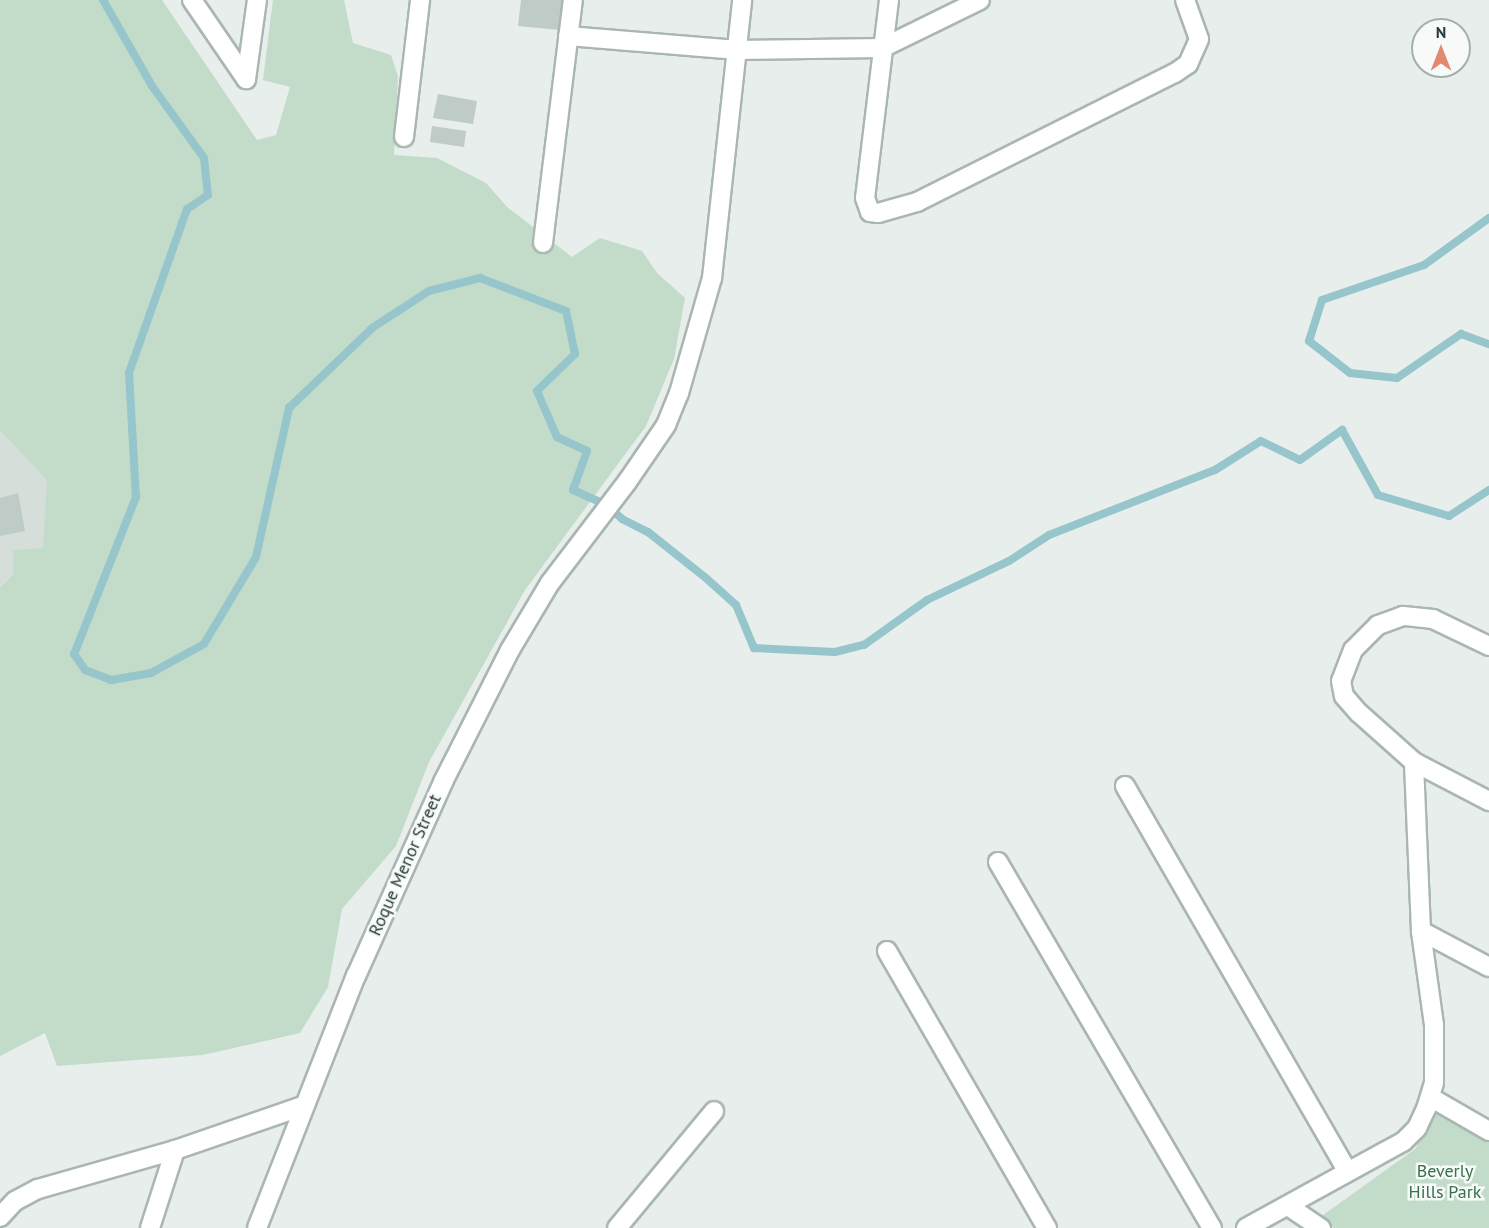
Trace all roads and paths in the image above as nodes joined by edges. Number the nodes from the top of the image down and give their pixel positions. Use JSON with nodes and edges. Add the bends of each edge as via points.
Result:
{"nodes":[{"id":1,"x":192,"y":0,"type":"edge"},
{"id":2,"x":257,"y":0,"type":"edge"},
{"id":3,"x":420,"y":0,"type":"edge"},
{"id":4,"x":573,"y":0,"type":"edge"},
{"id":5,"x":741,"y":0,"type":"edge"},
{"id":6,"x":889,"y":0,"type":"edge"},
{"id":7,"x":980,"y":0,"type":"edge"},
{"id":8,"x":1185,"y":0,"type":"edge"},
{"id":9,"x":568,"y":36,"type":"junction"},
{"id":10,"x":882,"y":48,"type":"junction"},
{"id":11,"x":737,"y":50,"type":"junction"},
{"id":12,"x":404,"y":137,"type":"dead end"},
{"id":13,"x":543,"y":243,"type":"dead end"},
{"id":14,"x":1489,"y":646,"type":"edge"},
{"id":15,"x":1414,"y":762,"type":"junction"},
{"id":16,"x":1125,"y":786,"type":"dead end"},
{"id":17,"x":1489,"y":801,"type":"edge"},
{"id":18,"x":998,"y":862,"type":"dead end"},
{"id":19,"x":1422,"y":931,"type":"junction"},
{"id":20,"x":887,"y":951,"type":"dead end"},
{"id":21,"x":1489,"y":967,"type":"edge"},
{"id":22,"x":1430,"y":1097,"type":"junction"},
{"id":23,"x":303,"y":1106,"type":"junction"},
{"id":24,"x":714,"y":1111,"type":"dead end"},
{"id":25,"x":1489,"y":1131,"type":"edge"},
{"id":26,"x":175,"y":1150,"type":"junction"},
{"id":27,"x":1347,"y":1171,"type":"junction"},
{"id":28,"x":1288,"y":1206,"type":"junction"},
{"id":29,"x":0,"y":1217,"type":"edge"},
{"id":30,"x":625,"y":1226,"type":"edge"},
{"id":31,"x":150,"y":1228,"type":"edge"},
{"id":32,"x":257,"y":1228,"type":"edge"},
{"id":33,"x":1047,"y":1228,"type":"edge"},
{"id":34,"x":1212,"y":1228,"type":"edge"},
{"id":35,"x":1246,"y":1228,"type":"edge"},
{"id":36,"x":1321,"y":1228,"type":"edge"}],
"edges":[{"from":1,"to":2,"type":"street","via":[[246,79]]},
{"from":3,"to":12,"type":"street"},
{"from":4,"to":9,"type":"street"},
{"from":5,"to":11,"type":"street","name":"Roque Menor Street"},
{"from":6,"to":10,"type":"street"},
{"from":7,"to":10,"type":"street"},
{"from":8,"to":10,"type":"street","via":[[1199,39],[1188,64],[1175,74],[917,202],[878,213],[870,212],[865,198]]},
{"from":9,"to":11,"type":"street"},
{"from":9,"to":13,"type":"street"},
{"from":10,"to":11,"type":"street"},
{"from":11,"to":23,"type":"street","name":"Roque Menor Street","via":[[709,298],[666,425],[550,583],[527,621],[399,875]]},
{"from":14,"to":15,"type":"street","via":[[1433,619],[1403,616],[1378,625],[1353,650],[1341,681],[1344,696]]},
{"from":15,"to":17,"type":"street"},
{"from":15,"to":19,"type":"street"},
{"from":16,"to":27,"type":"street"},
{"from":18,"to":34,"type":"street"},
{"from":19,"to":21,"type":"street"},
{"from":19,"to":22,"type":"street","via":[[1434,1025]]},
{"from":20,"to":33,"type":"street"},
{"from":22,"to":25,"type":"street"},
{"from":22,"to":27,"type":"street","via":[[1417,1128],[1404,1141]]},
{"from":23,"to":26,"type":"street"},
{"from":23,"to":32,"type":"street","name":"Roque Menor Street"},
{"from":24,"to":30,"type":"street"},
{"from":26,"to":29,"type":"street","via":[[38,1189],[15,1201]]},
{"from":26,"to":31,"type":"street"},
{"from":27,"to":28,"type":"street"},
{"from":28,"to":35,"type":"street"},
{"from":28,"to":36,"type":"street"}]}
